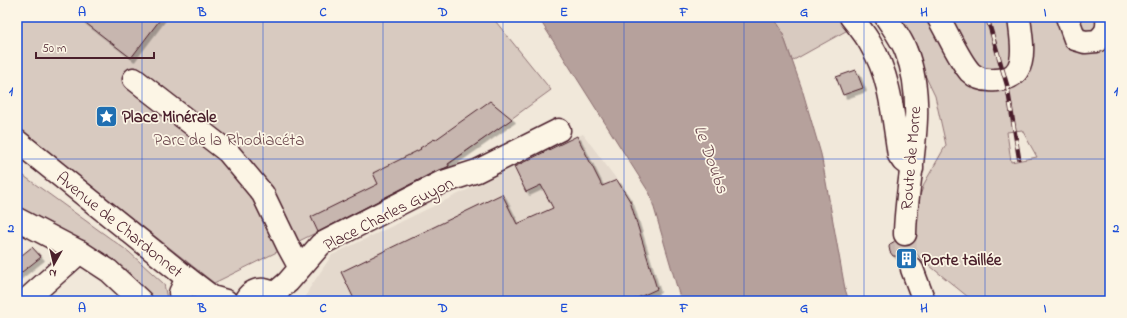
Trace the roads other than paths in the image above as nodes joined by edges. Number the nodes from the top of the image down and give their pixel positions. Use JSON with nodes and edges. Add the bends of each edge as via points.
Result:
{"nodes":[{"id":1,"x":851,"y":17,"type":"edge"},
{"id":2,"x":886,"y":17,"type":"edge"},
{"id":3,"x":938,"y":17,"type":"edge"},
{"id":4,"x":1019,"y":17,"type":"edge"},
{"id":5,"x":1067,"y":17,"type":"edge"},
{"id":6,"x":1107,"y":17,"type":"edge"},
{"id":7,"x":134,"y":79,"type":"dead end"},
{"id":8,"x":559,"y":130,"type":"dead end"},
{"id":9,"x":17,"y":141,"type":"edge"},
{"id":10,"x":912,"y":168,"type":"junction"},
{"id":11,"x":17,"y":219,"type":"edge"},
{"id":12,"x":905,"y":234,"type":"tunnel mouth"},
{"id":13,"x":80,"y":252,"type":"junction"},
{"id":14,"x":300,"y":268,"type":"junction"},
{"id":15,"x":912,"y":270,"type":"tunnel mouth"},
{"id":16,"x":187,"y":278,"type":"junction"},
{"id":17,"x":276,"y":298,"type":"edge"},
{"id":18,"x":25,"y":301,"type":"edge"},
{"id":19,"x":141,"y":301,"type":"edge"},
{"id":20,"x":182,"y":301,"type":"edge"},
{"id":21,"x":226,"y":301,"type":"edge"},
{"id":22,"x":245,"y":301,"type":"edge"},
{"id":23,"x":924,"y":301,"type":"edge"}],
"edges":[{"from":1,"to":10,"type":"street","via":[[872,45],[881,64],[887,81],[899,155]]},
{"from":2,"to":10,"type":"street","name":"Route de Morre","via":[[906,51],[913,76],[916,112]]},
{"from":3,"to":4,"type":"street","via":[[971,73],[980,78],[998,80],[1008,78],[1018,70],[1022,62]]},
{"from":5,"to":6,"type":"street","via":[[1075,40],[1097,42],[1108,26]]},
{"from":7,"to":14,"type":"street","via":[[228,152],[263,194]]},
{"from":8,"to":14,"type":"street","name":"Place Charles Guyon","via":[[477,171],[440,183],[321,244]]},
{"from":9,"to":16,"type":"street","name":"Avenue de Chardonnet"},
{"from":10,"to":12,"type":"street","name":"Route de Morre","via":[[906,201]]},
{"from":11,"to":13,"type":"street"},
{"from":13,"to":18,"type":"street"},
{"from":13,"to":19,"type":"street","via":[[109,271]]},
{"from":14,"to":17,"type":"street","name":"Place Charles Guyon"},
{"from":15,"to":23,"type":"street"},
{"from":16,"to":20,"type":"street","via":[[180,293]]},
{"from":16,"to":21,"type":"street","name":"Avenue de Chardonnet","via":[[212,297]]},
{"from":17,"to":22,"type":"street","via":[[269,291],[258,290],[248,294]]}]}
